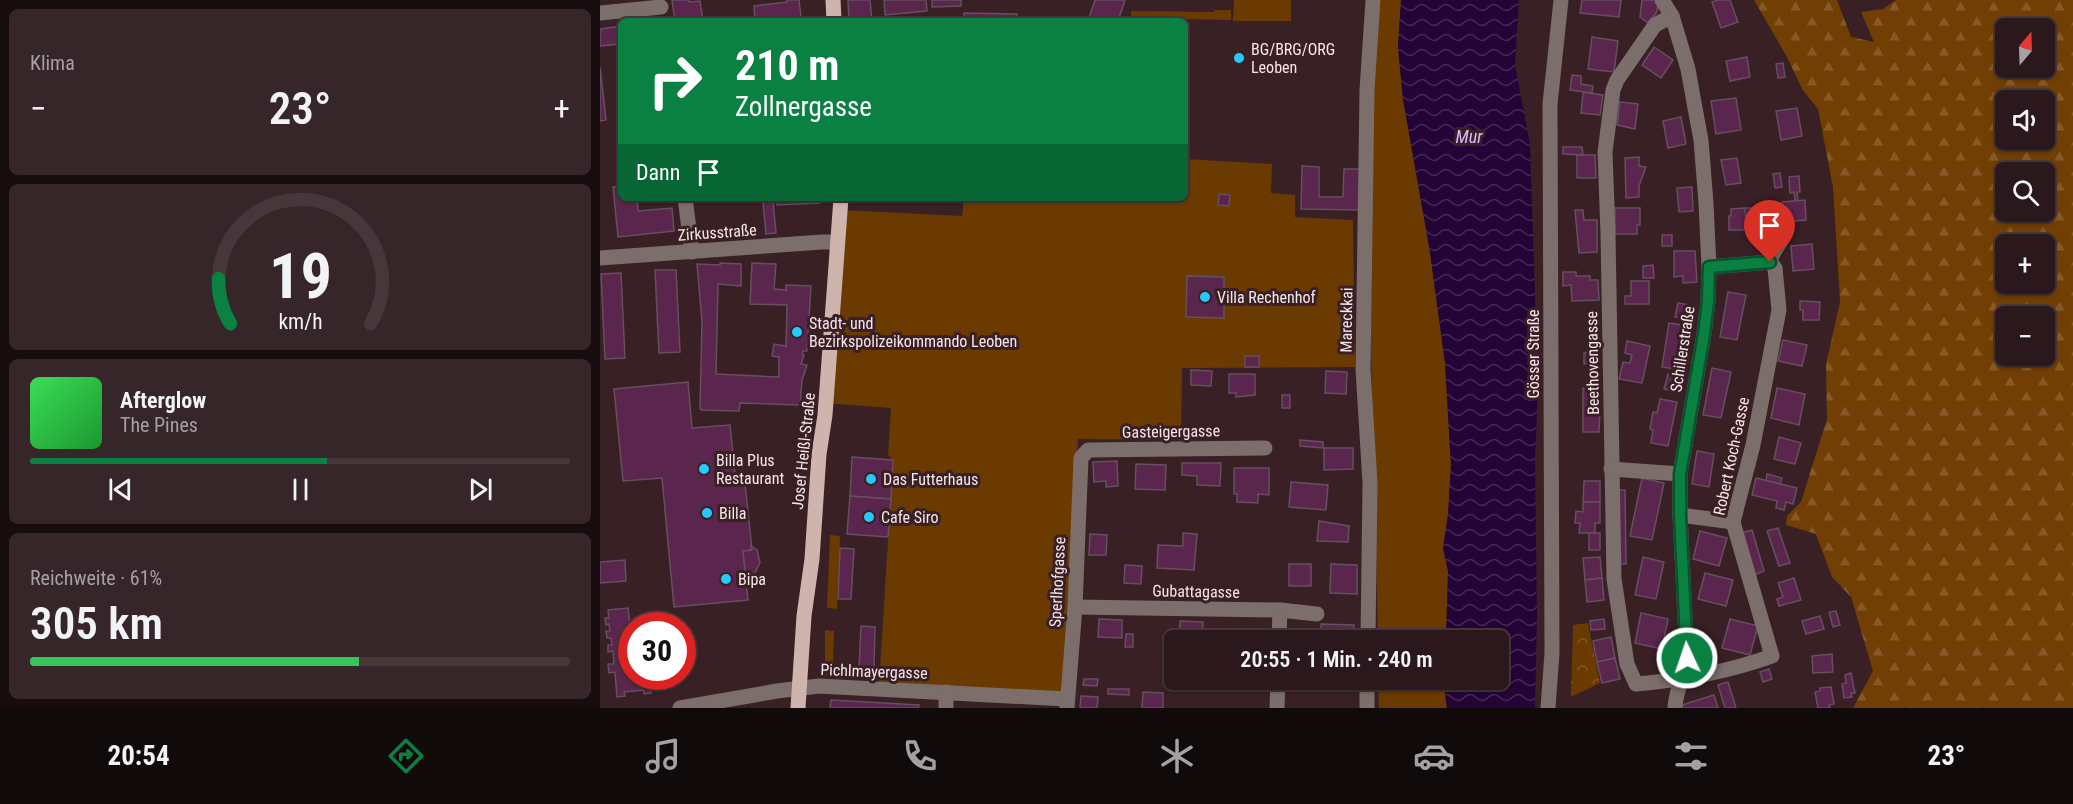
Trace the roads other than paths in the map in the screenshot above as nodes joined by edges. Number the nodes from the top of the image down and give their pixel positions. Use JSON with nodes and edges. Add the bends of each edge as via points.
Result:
{"nodes":[{"id":1,"x":833,"y":0,"type":"edge"},
{"id":2,"x":1373,"y":0,"type":"edge"},
{"id":3,"x":1561,"y":0,"type":"edge"},
{"id":4,"x":1662,"y":0,"type":"edge"},
{"id":5,"x":661,"y":9,"type":"edge"},
{"id":6,"x":600,"y":13,"type":"edge"},
{"id":7,"x":1672,"y":16,"type":"junction"},
{"id":8,"x":834,"y":18,"type":"edge"},
{"id":9,"x":685,"y":201,"type":"edge"},
{"id":10,"x":841,"y":201,"type":"edge"},
{"id":11,"x":1784,"y":236,"type":"dead end"},
{"id":12,"x":837,"y":242,"type":"junction"},
{"id":13,"x":692,"y":252,"type":"junction"},
{"id":14,"x":600,"y":258,"type":"edge"},
{"id":15,"x":1770,"y":262,"type":"junction"},
{"id":16,"x":1709,"y":267,"type":"junction"},
{"id":17,"x":1265,"y":448,"type":"dead end"},
{"id":18,"x":1081,"y":458,"type":"joint"},
{"id":19,"x":1611,"y":469,"type":"junction"},
{"id":20,"x":1680,"y":474,"type":"junction"},
{"id":21,"x":1680,"y":515,"type":"junction"},
{"id":22,"x":1733,"y":522,"type":"junction"},
{"id":23,"x":1075,"y":606,"type":"junction"},
{"id":24,"x":1280,"y":610,"type":"junction"},
{"id":25,"x":1317,"y":614,"type":"dead end"},
{"id":26,"x":1280,"y":630,"type":"edge"},
{"id":27,"x":1368,"y":630,"type":"edge"},
{"id":28,"x":1683,"y":680,"type":"junction"},
{"id":29,"x":798,"y":688,"type":"junction"},
{"id":30,"x":1278,"y":690,"type":"edge"},
{"id":31,"x":1367,"y":690,"type":"edge"},
{"id":32,"x":946,"y":692,"type":"junction"},
{"id":33,"x":1067,"y":703,"type":"edge"},
{"id":34,"x":681,"y":708,"type":"edge"},
{"id":35,"x":798,"y":708,"type":"edge"},
{"id":36,"x":946,"y":708,"type":"edge"},
{"id":37,"x":1277,"y":708,"type":"edge"},
{"id":38,"x":1367,"y":708,"type":"edge"},
{"id":39,"x":1548,"y":708,"type":"edge"},
{"id":40,"x":1675,"y":708,"type":"edge"}],
"edges":[{"from":1,"to":8,"type":"main road"},
{"from":2,"to":27,"type":"street","name":"Mareckkai","via":[[1367,90],[1364,369],[1370,483]]},
{"from":3,"to":39,"type":"street","name":"Gösser Straße","via":[[1550,104],[1552,653]]},
{"from":4,"to":7,"type":"street","name":"Schillerstraße"},
{"from":5,"to":6,"type":"street"},
{"from":7,"to":16,"type":"street","name":"Schillerstraße","via":[[1688,69],[1701,140]]},
{"from":7,"to":19,"type":"street","name":"Beethovengasse","via":[[1655,25],[1613,90],[1605,152]]},
{"from":9,"to":13,"type":"street"},
{"from":10,"to":12,"type":"main road","name":"Josef Heißl-Straße"},
{"from":11,"to":15,"type":"street"},
{"from":12,"to":13,"type":"street","name":"Zirkusstraße"},
{"from":12,"to":29,"type":"main road","name":"Josef Heißl-Straße","via":[[825,415]]},
{"from":13,"to":14,"type":"street","name":"Zirkusstraße"},
{"from":15,"to":16,"type":"street"},
{"from":15,"to":22,"type":"street","name":"Robert Koch-Gasse","via":[[1775,268],[1779,310],[1753,445]]},
{"from":16,"to":20,"type":"street","name":"Schillerstraße","via":[[1704,334]]},
{"from":17,"to":18,"type":"street","name":"Gasteigergasse","via":[[1088,450]]},
{"from":18,"to":23,"type":"street","name":"Sperlhofgasse"},
{"from":19,"to":20,"type":"street"},
{"from":19,"to":28,"type":"street","name":"Beethovengasse","via":[[1614,579],[1627,664],[1636,684]]},
{"from":20,"to":21,"type":"street","name":"Schillerstraße"},
{"from":21,"to":22,"type":"street"},
{"from":21,"to":28,"type":"street","name":"Schillerstraße","via":[[1687,658]]},
{"from":22,"to":28,"type":"street","name":"Robert Koch-Gasse","via":[[1773,662]]},
{"from":23,"to":24,"type":"street","name":"Gubattagasse"},
{"from":23,"to":33,"type":"street","name":"Sperlhofgasse"},
{"from":24,"to":25,"type":"street","name":"Gubattagasse"},
{"from":24,"to":26,"type":"street"},
{"from":28,"to":40,"type":"street","name":"Schillerstraße"},
{"from":29,"to":32,"type":"street","name":"Pichlmayergasse"},
{"from":29,"to":34,"type":"street","name":"Pichlmayergasse"},
{"from":29,"to":35,"type":"main road","name":"Josef Heißl-Straße"},
{"from":30,"to":37,"type":"street"},
{"from":31,"to":38,"type":"street"},
{"from":32,"to":33,"type":"street","name":"Pichlmayergasse"},
{"from":32,"to":36,"type":"street"}]}
